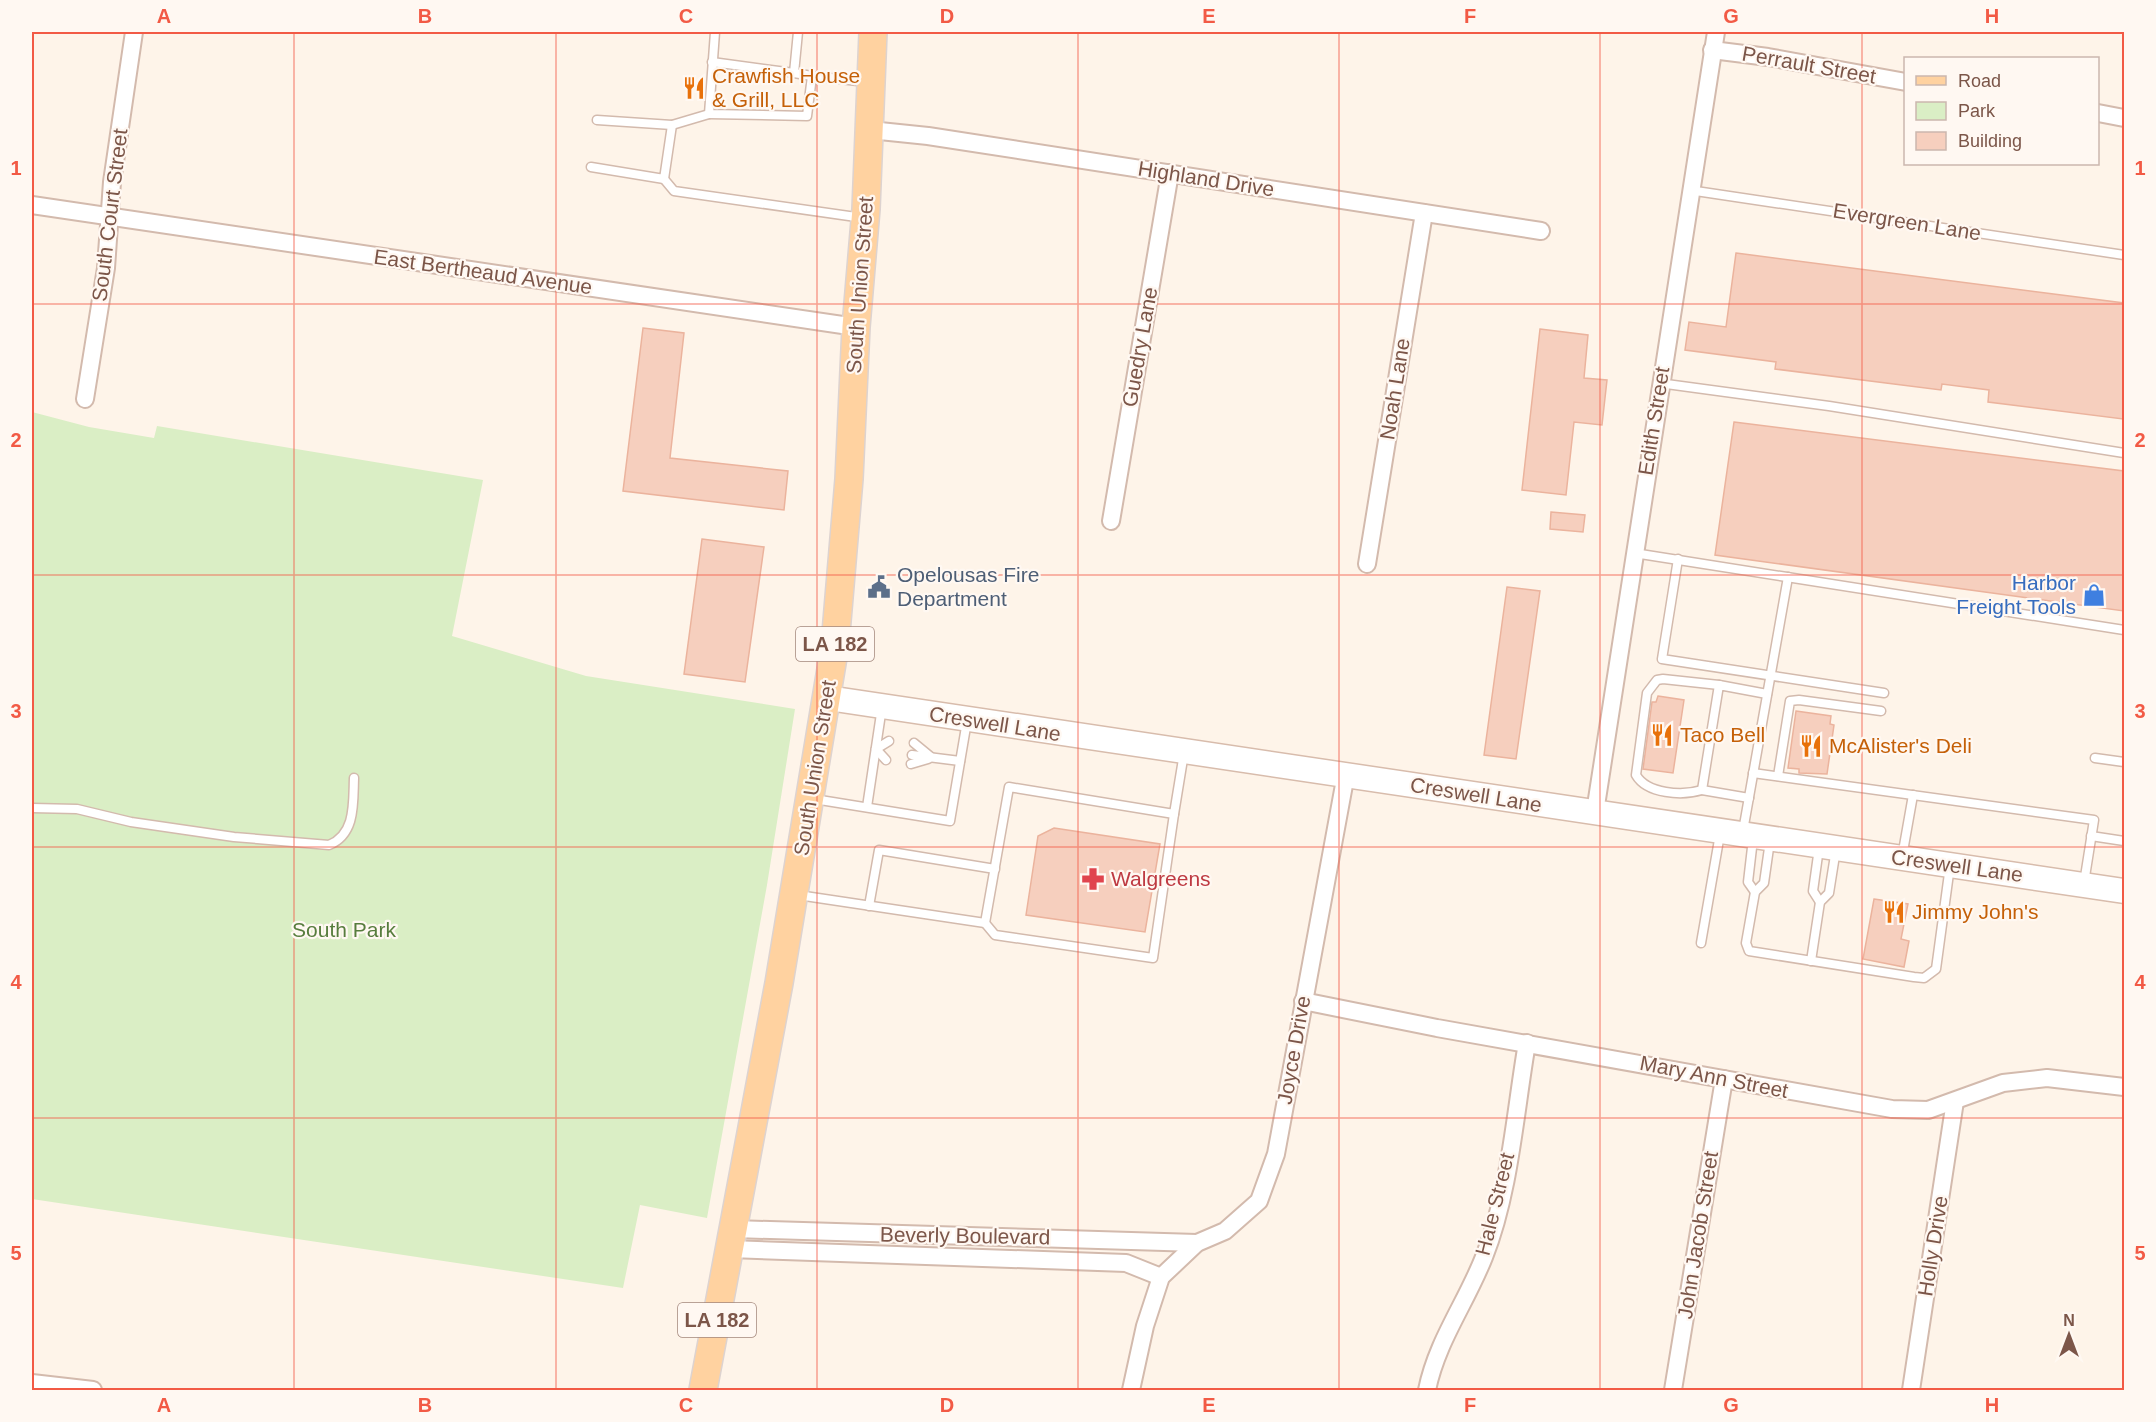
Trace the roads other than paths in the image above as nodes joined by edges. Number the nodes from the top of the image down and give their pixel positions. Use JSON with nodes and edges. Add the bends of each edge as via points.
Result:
{"nodes":[{"id":1,"x":134,"y":32,"type":"edge"},
{"id":2,"x":716,"y":32,"type":"edge"},
{"id":3,"x":798,"y":32,"type":"edge"},
{"id":4,"x":873,"y":32,"type":"edge"},
{"id":5,"x":1716,"y":32,"type":"edge"},
{"id":6,"x":1712,"y":50,"type":"junction"},
{"id":7,"x":712,"y":62,"type":"junction"},
{"id":8,"x":794,"y":73,"type":"junction"},
{"id":9,"x":812,"y":76,"type":"junction"},
{"id":10,"x":1904,"y":82,"type":"edge"},
{"id":11,"x":870,"y":83,"type":"junction"},
{"id":12,"x":709,"y":114,"type":"junction"},
{"id":13,"x":2099,"y":114,"type":"edge"},
{"id":14,"x":2124,"y":118,"type":"edge"},
{"id":15,"x":597,"y":120,"type":"dead end"},
{"id":16,"x":672,"y":125,"type":"junction"},
{"id":17,"x":870,"y":130,"type":"junction"},
{"id":18,"x":591,"y":167,"type":"dead end"},
{"id":19,"x":1170,"y":173,"type":"junction"},
{"id":20,"x":664,"y":179,"type":"junction"},
{"id":21,"x":1689,"y":190,"type":"junction"},
{"id":22,"x":32,"y":205,"type":"edge"},
{"id":23,"x":1424,"y":213,"type":"junction"},
{"id":24,"x":110,"y":217,"type":"junction"},
{"id":25,"x":866,"y":218,"type":"junction"},
{"id":26,"x":1541,"y":231,"type":"dead end"},
{"id":27,"x":2124,"y":255,"type":"edge"},
{"id":28,"x":856,"y":327,"type":"junction"},
{"id":29,"x":1659,"y":383,"type":"junction"},
{"id":30,"x":85,"y":399,"type":"dead end"},
{"id":31,"x":2124,"y":453,"type":"edge"},
{"id":32,"x":1111,"y":521,"type":"dead end"},
{"id":33,"x":1634,"y":553,"type":"junction"},
{"id":34,"x":1678,"y":560,"type":"junction"},
{"id":35,"x":1367,"y":564,"type":"dead end"},
{"id":36,"x":1788,"y":577,"type":"junction"},
{"id":37,"x":2124,"y":630,"type":"edge"},
{"id":38,"x":1770,"y":677,"type":"junction"},
{"id":39,"x":1719,"y":685,"type":"junction"},
{"id":40,"x":1884,"y":693,"type":"dead end"},
{"id":41,"x":1767,"y":694,"type":"junction"},
{"id":42,"x":828,"y":698,"type":"junction"},
{"id":43,"x":882,"y":706,"type":"junction"},
{"id":44,"x":1881,"y":711,"type":"dead end"},
{"id":45,"x":967,"y":719,"type":"junction"},
{"id":46,"x":889,"y":741,"type":"dead end"},
{"id":47,"x":914,"y":743,"type":"dead end"},
{"id":48,"x":876,"y":749,"type":"junction"},
{"id":49,"x":1184,"y":752,"type":"junction"},
{"id":50,"x":887,"y":756,"type":"dead end"},
{"id":51,"x":931,"y":758,"type":"junction"},
{"id":52,"x":2095,"y":758,"type":"dead end"},
{"id":53,"x":912,"y":759,"type":"dead end"},
{"id":54,"x":960,"y":761,"type":"junction"},
{"id":55,"x":2124,"y":762,"type":"edge"},
{"id":56,"x":1754,"y":773,"type":"junction"},
{"id":57,"x":1346,"y":774,"type":"junction"},
{"id":58,"x":1778,"y":776,"type":"junction"},
{"id":59,"x":354,"y":778,"type":"dead end"},
{"id":60,"x":1702,"y":790,"type":"junction"},
{"id":61,"x":1913,"y":795,"type":"junction"},
{"id":62,"x":811,"y":798,"type":"junction"},
{"id":63,"x":1749,"y":798,"type":"junction"},
{"id":64,"x":867,"y":807,"type":"junction"},
{"id":65,"x":32,"y":808,"type":"edge"},
{"id":66,"x":1595,"y":812,"type":"junction"},
{"id":67,"x":1174,"y":814,"type":"junction"},
{"id":68,"x":1747,"y":835,"type":"junction"},
{"id":69,"x":2091,"y":836,"type":"junction"},
{"id":70,"x":2124,"y":841,"type":"edge"},
{"id":71,"x":1827,"y":847,"type":"junction"},
{"id":72,"x":1902,"y":858,"type":"junction"},
{"id":73,"x":1950,"y":865,"type":"junction"},
{"id":74,"x":995,"y":869,"type":"junction"},
{"id":75,"x":2084,"y":885,"type":"junction"},
{"id":76,"x":2124,"y":891,"type":"edge"},
{"id":77,"x":1755,"y":892,"type":"junction"},
{"id":78,"x":794,"y":894,"type":"junction"},
{"id":79,"x":1820,"y":902,"type":"junction"},
{"id":80,"x":868,"y":906,"type":"junction"},
{"id":81,"x":985,"y":923,"type":"junction"},
{"id":82,"x":1701,"y":943,"type":"dead end"},
{"id":83,"x":1811,"y":961,"type":"junction"},
{"id":84,"x":1303,"y":1001,"type":"junction"},
{"id":85,"x":1527,"y":1042,"type":"junction"},
{"id":86,"x":1724,"y":1079,"type":"junction"},
{"id":87,"x":2124,"y":1088,"type":"edge"},
{"id":88,"x":1955,"y":1101,"type":"junction"},
{"id":89,"x":732,"y":1239,"type":"junction"},
{"id":90,"x":1125,"y":1239,"type":"junction"},
{"id":91,"x":1197,"y":1243,"type":"junction"},
{"id":92,"x":1126,"y":1263,"type":"junction"},
{"id":93,"x":1161,"y":1277,"type":"junction"},
{"id":94,"x":32,"y":1383,"type":"edge"},
{"id":95,"x":93,"y":1390,"type":"edge"},
{"id":96,"x":703,"y":1390,"type":"edge"},
{"id":97,"x":1131,"y":1390,"type":"edge"},
{"id":98,"x":1427,"y":1390,"type":"edge"},
{"id":99,"x":1673,"y":1390,"type":"edge"},
{"id":100,"x":1911,"y":1390,"type":"edge"}],
"edges":[{"from":1,"to":24,"type":"street","name":"South Court Street"},
{"from":2,"to":7,"type":"lane"},
{"from":3,"to":8,"type":"lane"},
{"from":4,"to":11,"type":"main road","name":"South Union Street","number":"LA 182"},
{"from":5,"to":6,"type":"street","name":"Edith Street"},
{"from":6,"to":10,"type":"street","name":"Perrault Street"},
{"from":6,"to":21,"type":"street","name":"Edith Street"},
{"from":7,"to":8,"type":"lane"},
{"from":7,"to":12,"type":"lane"},
{"from":8,"to":9,"type":"lane"},
{"from":9,"to":11,"type":"lane"},
{"from":9,"to":12,"type":"lane","via":[[807,116]]},
{"from":11,"to":17,"type":"main road","name":"South Union Street","number":"LA 182"},
{"from":12,"to":16,"type":"lane"},
{"from":13,"to":14,"type":"street"},
{"from":15,"to":16,"type":"lane"},
{"from":16,"to":20,"type":"lane"},
{"from":17,"to":19,"type":"street","name":"Highland Drive"},
{"from":17,"to":25,"type":"main road","name":"South Union Street","number":"LA 182"},
{"from":18,"to":20,"type":"lane"},
{"from":19,"to":23,"type":"street","name":"Highland Drive"},
{"from":19,"to":32,"type":"street","name":"Guedry Lane"},
{"from":20,"to":25,"type":"lane","via":[[674,191]]},
{"from":21,"to":27,"type":"lane","name":"Evergreen Lane"},
{"from":21,"to":29,"type":"street","name":"Edith Street"},
{"from":22,"to":24,"type":"street","name":"East Bertheaud Avenue"},
{"from":23,"to":26,"type":"street","name":"Highland Drive"},
{"from":23,"to":35,"type":"street","name":"Noah Lane"},
{"from":24,"to":28,"type":"street","name":"East Bertheaud Avenue"},
{"from":24,"to":30,"type":"street","name":"South Court Street"},
{"from":25,"to":28,"type":"main road","name":"South Union Street","number":"LA 182"},
{"from":28,"to":42,"type":"main road","name":"South Union Street","number":"LA 182","via":[[849,479]]},
{"from":29,"to":31,"type":"lane"},
{"from":29,"to":33,"type":"street","name":"Edith Street"},
{"from":33,"to":34,"type":"lane"},
{"from":33,"to":66,"type":"street","name":"Edith Street"},
{"from":34,"to":36,"type":"lane"},
{"from":34,"to":38,"type":"lane","via":[[1662,659]]},
{"from":36,"to":37,"type":"lane"},
{"from":36,"to":38,"type":"lane"},
{"from":38,"to":40,"type":"lane"},
{"from":38,"to":41,"type":"lane"},
{"from":39,"to":41,"type":"lane"},
{"from":39,"to":60,"type":"lane"},
{"from":39,"to":60,"type":"lane","via":[[1663,679],[1657,680],[1647,693],[1636,775],[1654,789],[1681,793]]},
{"from":41,"to":56,"type":"lane"},
{"from":42,"to":43,"type":"main road","name":"Creswell Lane"},
{"from":42,"to":62,"type":"main road","name":"South Union Street","number":"LA 182"},
{"from":43,"to":45,"type":"main road","name":"Creswell Lane"},
{"from":43,"to":48,"type":"lane"},
{"from":44,"to":58,"type":"lane","via":[[1790,701]]},
{"from":45,"to":49,"type":"main road","name":"Creswell Lane"},
{"from":45,"to":54,"type":"lane"},
{"from":46,"to":48,"type":"lane"},
{"from":47,"to":51,"type":"lane"},
{"from":48,"to":50,"type":"lane"},
{"from":48,"to":64,"type":"lane"},
{"from":49,"to":57,"type":"main road","name":"Creswell Lane"},
{"from":49,"to":67,"type":"lane"},
{"from":51,"to":53,"type":"lane"},
{"from":51,"to":54,"type":"lane"},
{"from":52,"to":55,"type":"lane"},
{"from":54,"to":64,"type":"lane","via":[[950,821]]},
{"from":56,"to":58,"type":"lane"},
{"from":56,"to":63,"type":"lane"},
{"from":57,"to":66,"type":"main road","name":"Creswell Lane"},
{"from":57,"to":84,"type":"street","name":"Joyce Drive"},
{"from":58,"to":61,"type":"lane"},
{"from":59,"to":65,"type":"lane","via":[[347,829],[340,840],[329,845],[234,837],[131,822],[77,809]]},
{"from":60,"to":63,"type":"lane"},
{"from":61,"to":69,"type":"lane","via":[[2094,820]]},
{"from":61,"to":72,"type":"lane"},
{"from":62,"to":64,"type":"lane"},
{"from":62,"to":78,"type":"main road","name":"South Union Street","number":"LA 182"},
{"from":63,"to":68,"type":"lane"},
{"from":66,"to":68,"type":"main road","name":"Creswell Lane"},
{"from":67,"to":74,"type":"lane","via":[[1009,787]]},
{"from":67,"to":81,"type":"lane","via":[[1153,958],[995,935]]},
{"from":68,"to":71,"type":"main road","name":"Creswell Lane"},
{"from":68,"to":77,"type":"lane","via":[[1748,882]]},
{"from":68,"to":77,"type":"lane","via":[[1764,883]]},
{"from":68,"to":82,"type":"lane"},
{"from":69,"to":70,"type":"lane"},
{"from":69,"to":75,"type":"lane"},
{"from":71,"to":72,"type":"main road","name":"Creswell Lane"},
{"from":71,"to":79,"type":"lane","via":[[1829,893]]},
{"from":71,"to":79,"type":"lane","via":[[1813,891]]},
{"from":72,"to":73,"type":"main road","name":"Creswell Lane"},
{"from":73,"to":75,"type":"main road","name":"Creswell Lane"},
{"from":73,"to":83,"type":"lane","via":[[1936,969],[1930,975],[1914,977]]},
{"from":74,"to":80,"type":"lane","via":[[879,849]]},
{"from":74,"to":81,"type":"lane"},
{"from":75,"to":76,"type":"main road","name":"Creswell Lane"},
{"from":77,"to":83,"type":"lane","via":[[1746,948]]},
{"from":78,"to":80,"type":"lane"},
{"from":78,"to":89,"type":"main road","name":"South Union Street","number":"LA 182"},
{"from":79,"to":83,"type":"lane"},
{"from":80,"to":81,"type":"lane"},
{"from":84,"to":85,"type":"street","name":"Mary Ann Street"},
{"from":84,"to":91,"type":"street","name":"Joyce Drive","via":[[1276,1154],[1259,1201],[1225,1231]]},
{"from":85,"to":86,"type":"street","name":"Mary Ann Street"},
{"from":85,"to":98,"type":"street","name":"Hale Street","via":[[1498,1213],[1484,1257],[1443,1339]]},
{"from":86,"to":88,"type":"street","name":"Mary Ann Street","via":[[1892,1109],[1928,1110]]},
{"from":86,"to":99,"type":"street","name":"John Jacob Street"},
{"from":87,"to":88,"type":"street","name":"Mary Ann Street","via":[[2047,1078],[2004,1083]]},
{"from":88,"to":100,"type":"street","name":"Holly Drive"},
{"from":89,"to":90,"type":"street","name":"Beverly Boulevard"},
{"from":89,"to":92,"type":"street","name":"Beverly Boulevard"},
{"from":89,"to":96,"type":"main road","name":"South Union Street","number":"LA 182"},
{"from":90,"to":91,"type":"street","name":"Beverly Boulevard"},
{"from":90,"to":92,"type":"street"},
{"from":91,"to":93,"type":"street","name":"Joyce Drive"},
{"from":92,"to":93,"type":"street","name":"Beverly Boulevard"},
{"from":93,"to":97,"type":"street"},
{"from":94,"to":95,"type":"street"}]}
